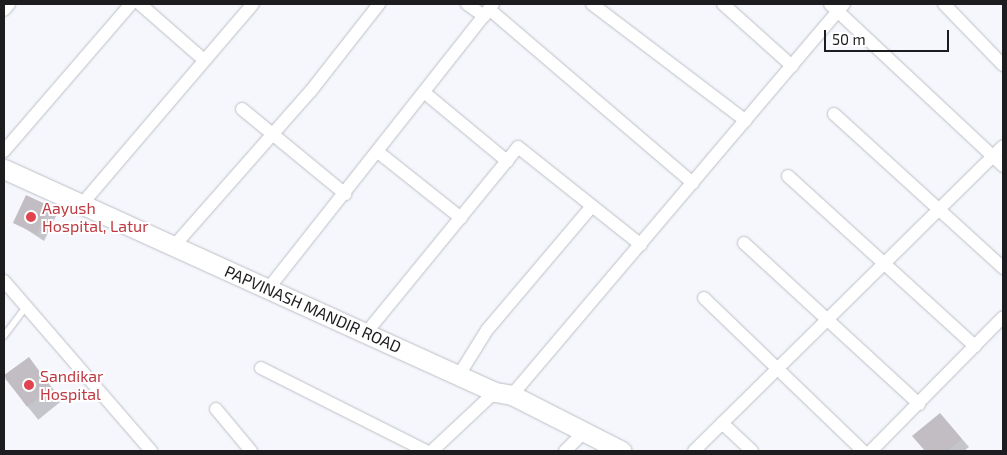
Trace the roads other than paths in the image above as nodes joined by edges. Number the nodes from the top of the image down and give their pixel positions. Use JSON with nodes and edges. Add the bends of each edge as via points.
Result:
{"nodes":[{"id":1,"x":9,"y":4,"type":"edge"},
{"id":2,"x":131,"y":4,"type":"edge"},
{"id":3,"x":140,"y":4,"type":"edge"},
{"id":4,"x":254,"y":4,"type":"edge"},
{"id":5,"x":379,"y":4,"type":"edge"},
{"id":6,"x":467,"y":4,"type":"edge"},
{"id":7,"x":592,"y":4,"type":"edge"},
{"id":8,"x":723,"y":4,"type":"edge"},
{"id":9,"x":944,"y":4,"type":"edge"},
{"id":10,"x":837,"y":6,"type":"edge"},
{"id":11,"x":4,"y":10,"type":"edge"},
{"id":12,"x":489,"y":10,"type":"edge"},
{"id":13,"x":204,"y":60,"type":"junction"},
{"id":14,"x":1003,"y":64,"type":"edge"},
{"id":15,"x":792,"y":66,"type":"junction"},
{"id":16,"x":425,"y":93,"type":"junction"},
{"id":17,"x":242,"y":109,"type":"dead end"},
{"id":18,"x":834,"y":114,"type":"dead end"},
{"id":19,"x":746,"y":121,"type":"junction"},
{"id":20,"x":273,"y":134,"type":"junction"},
{"id":21,"x":1003,"y":146,"type":"edge"},
{"id":22,"x":4,"y":151,"type":"edge"},
{"id":23,"x":378,"y":152,"type":"junction"},
{"id":24,"x":993,"y":156,"type":"junction"},
{"id":25,"x":507,"y":161,"type":"junction"},
{"id":26,"x":1003,"y":166,"type":"edge"},
{"id":27,"x":4,"y":169,"type":"edge"},
{"id":28,"x":788,"y":176,"type":"dead end"},
{"id":29,"x":693,"y":183,"type":"junction"},
{"id":30,"x":345,"y":194,"type":"junction"},
{"id":31,"x":82,"y":204,"type":"junction"},
{"id":32,"x":592,"y":206,"type":"junction"},
{"id":33,"x":938,"y":210,"type":"junction"},
{"id":34,"x":461,"y":218,"type":"junction"},
{"id":35,"x":744,"y":243,"type":"dead end"},
{"id":36,"x":641,"y":245,"type":"junction"},
{"id":37,"x":174,"y":246,"type":"junction"},
{"id":38,"x":882,"y":262,"type":"junction"},
{"id":39,"x":1003,"y":268,"type":"edge"},
{"id":40,"x":4,"y":282,"type":"edge"},
{"id":41,"x":268,"y":289,"type":"junction"},
{"id":42,"x":704,"y":298,"type":"dead end"},
{"id":43,"x":26,"y":308,"type":"junction"},
{"id":44,"x":1003,"y":317,"type":"edge"},
{"id":45,"x":826,"y":319,"type":"junction"},
{"id":46,"x":366,"y":333,"type":"junction"},
{"id":47,"x":4,"y":336,"type":"edge"},
{"id":48,"x":976,"y":346,"type":"junction"},
{"id":49,"x":261,"y":368,"type":"dead end"},
{"id":50,"x":774,"y":369,"type":"junction"},
{"id":51,"x":459,"y":375,"type":"junction"},
{"id":52,"x":504,"y":394,"type":"junction"},
{"id":53,"x":919,"y":404,"type":"junction"},
{"id":54,"x":216,"y":409,"type":"dead end"},
{"id":55,"x":722,"y":423,"type":"junction"},
{"id":56,"x":584,"y":432,"type":"junction"},
{"id":57,"x":151,"y":451,"type":"edge"},
{"id":58,"x":251,"y":451,"type":"edge"},
{"id":59,"x":426,"y":451,"type":"edge"},
{"id":60,"x":432,"y":451,"type":"edge"},
{"id":61,"x":565,"y":451,"type":"edge"},
{"id":62,"x":622,"y":451,"type":"edge"},
{"id":63,"x":694,"y":451,"type":"edge"},
{"id":64,"x":752,"y":451,"type":"edge"},
{"id":65,"x":863,"y":451,"type":"edge"},
{"id":66,"x":871,"y":451,"type":"edge"}],
"edges":[{"from":1,"to":11,"type":"street"},
{"from":2,"to":22,"type":"street"},
{"from":3,"to":13,"type":"street"},
{"from":4,"to":13,"type":"street"},
{"from":5,"to":20,"type":"street"},
{"from":6,"to":12,"type":"street"},
{"from":7,"to":19,"type":"street"},
{"from":8,"to":15,"type":"street"},
{"from":9,"to":14,"type":"street"},
{"from":10,"to":15,"type":"street"},
{"from":10,"to":24,"type":"street"},
{"from":12,"to":16,"type":"street"},
{"from":12,"to":29,"type":"street"},
{"from":13,"to":31,"type":"street"},
{"from":15,"to":19,"type":"street"},
{"from":16,"to":23,"type":"street"},
{"from":16,"to":25,"type":"street"},
{"from":17,"to":20,"type":"street"},
{"from":18,"to":33,"type":"street"},
{"from":19,"to":29,"type":"street"},
{"from":20,"to":30,"type":"street"},
{"from":20,"to":37,"type":"street"},
{"from":21,"to":24,"type":"street"},
{"from":23,"to":30,"type":"street"},
{"from":23,"to":34,"type":"street"},
{"from":24,"to":26,"type":"street"},
{"from":24,"to":33,"type":"street"},
{"from":25,"to":32,"type":"street","via":[[518,147]]},
{"from":25,"to":34,"type":"street"},
{"from":27,"to":31,"type":"street","name":"PAPVINASH MANDIR ROAD"},
{"from":28,"to":38,"type":"street"},
{"from":29,"to":36,"type":"street"},
{"from":30,"to":41,"type":"street"},
{"from":31,"to":37,"type":"street","name":"PAPVINASH MANDIR ROAD"},
{"from":32,"to":36,"type":"street"},
{"from":32,"to":51,"type":"street","via":[[487,330]]},
{"from":33,"to":38,"type":"street"},
{"from":33,"to":39,"type":"street"},
{"from":34,"to":46,"type":"street"},
{"from":35,"to":45,"type":"street"},
{"from":36,"to":52,"type":"street"},
{"from":37,"to":41,"type":"street","name":"PAPVINASH MANDIR ROAD"},
{"from":38,"to":45,"type":"street"},
{"from":38,"to":48,"type":"street"},
{"from":40,"to":43,"type":"street"},
{"from":41,"to":46,"type":"street","name":"PAPVINASH MANDIR ROAD"},
{"from":42,"to":50,"type":"street"},
{"from":43,"to":47,"type":"lane"},
{"from":43,"to":57,"type":"street"},
{"from":44,"to":48,"type":"street"},
{"from":45,"to":50,"type":"street"},
{"from":45,"to":53,"type":"street"},
{"from":46,"to":51,"type":"street","name":"PAPVINASH MANDIR ROAD"},
{"from":48,"to":53,"type":"street"},
{"from":49,"to":59,"type":"street"},
{"from":50,"to":55,"type":"street"},
{"from":50,"to":65,"type":"street"},
{"from":51,"to":52,"type":"street","name":"PAPVINASH MANDIR ROAD"},
{"from":52,"to":56,"type":"street","name":"PAPVINASH MANDIR ROAD"},
{"from":52,"to":60,"type":"street"},
{"from":53,"to":66,"type":"street"},
{"from":54,"to":58,"type":"street"},
{"from":55,"to":63,"type":"street"},
{"from":55,"to":64,"type":"street"},
{"from":56,"to":61,"type":"street"},
{"from":56,"to":62,"type":"street","name":"PAPVINASH MANDIR ROAD"}]}
